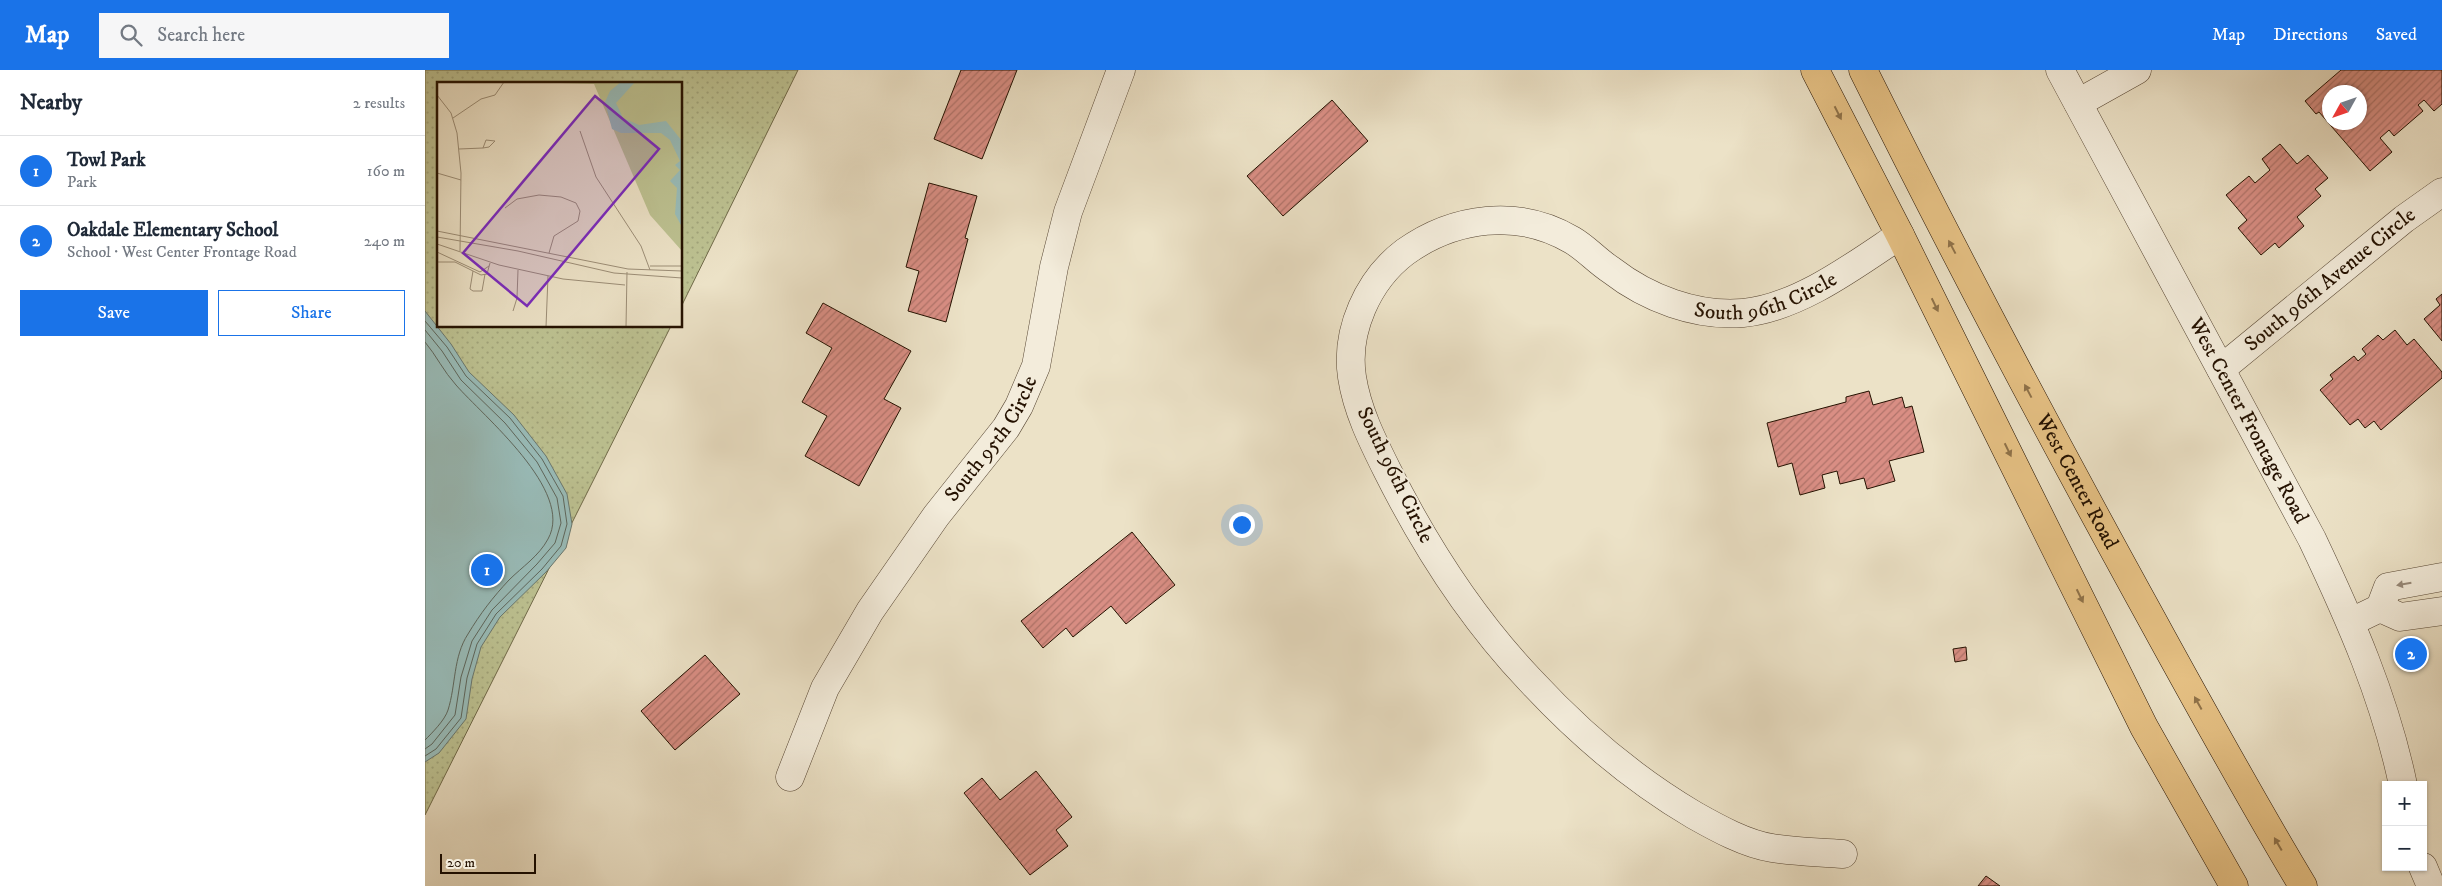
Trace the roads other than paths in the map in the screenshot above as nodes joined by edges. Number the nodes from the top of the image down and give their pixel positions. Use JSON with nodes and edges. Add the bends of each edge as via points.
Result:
{"nodes":[{"id":1,"x":1121,"y":70,"type":"edge"},
{"id":2,"x":1815,"y":70,"type":"edge"},
{"id":3,"x":1863,"y":70,"type":"edge"},
{"id":4,"x":2060,"y":70,"type":"edge"},
{"id":5,"x":2137,"y":70,"type":"edge"},
{"id":6,"x":2077,"y":103,"type":"junction"},
{"id":7,"x":2442,"y":192,"type":"edge"},
{"id":8,"x":1900,"y":235,"type":"junction"},
{"id":9,"x":2221,"y":369,"type":"junction"},
{"id":10,"x":2442,"y":578,"type":"edge"},
{"id":11,"x":2380,"y":608,"type":"junction"},
{"id":12,"x":2442,"y":611,"type":"edge"},
{"id":13,"x":2351,"y":622,"type":"junction"},
{"id":14,"x":791,"y":777,"type":"dead end"},
{"id":15,"x":2402,"y":781,"type":"edge"},
{"id":16,"x":1843,"y":854,"type":"dead end"},
{"id":17,"x":2425,"y":871,"type":"edge"},
{"id":18,"x":2234,"y":886,"type":"edge"},
{"id":19,"x":2303,"y":886,"type":"edge"},
{"id":20,"x":2431,"y":886,"type":"edge"}],
"edges":[{"from":1,"to":14,"type":"street","name":"South 95th Circle","via":[[1068,212],[1054,267],[1036,366],[1019,406],[870,611],[825,688]]},
{"from":2,"to":8,"type":"main road","one_way":true},
{"from":19,"to":3,"type":"main road","name":"West Center Road","one_way":true,"via":[[2078,484],[1934,213]]},
{"from":4,"to":6,"type":"street","name":"West Center Frontage Road"},
{"from":5,"to":6,"type":"street"},
{"from":6,"to":9,"type":"street","name":"West Center Frontage Road"},
{"from":7,"to":9,"type":"street","name":"South 96th Avenue Circle","via":[[2404,219]]},
{"from":8,"to":16,"type":"street","name":"South 96th Circle","via":[[1803,295],[1775,306],[1741,313],[1696,311],[1646,294],[1574,241],[1547,227],[1500,219],[1470,222],[1437,233],[1404,253],[1388,269],[1368,295],[1355,326],[1351,354],[1359,407],[1402,500],[1449,580],[1529,680],[1619,764],[1696,816],[1750,842],[1771,848]]},
{"from":8,"to":18,"type":"main road","one_way":true,"via":[[2144,727]]},
{"from":9,"to":13,"type":"street","name":"West Center Frontage Road","via":[[2312,539]]},
{"from":10,"to":11,"type":"street","one_way":true,"via":[[2388,587]]},
{"from":11,"to":12,"type":"street","via":[[2400,617]]},
{"from":11,"to":13,"type":"street"},
{"from":13,"to":15,"type":"street","name":"West Center Frontage Road","via":[[2388,724]]},
{"from":17,"to":20,"type":"street"}]}
